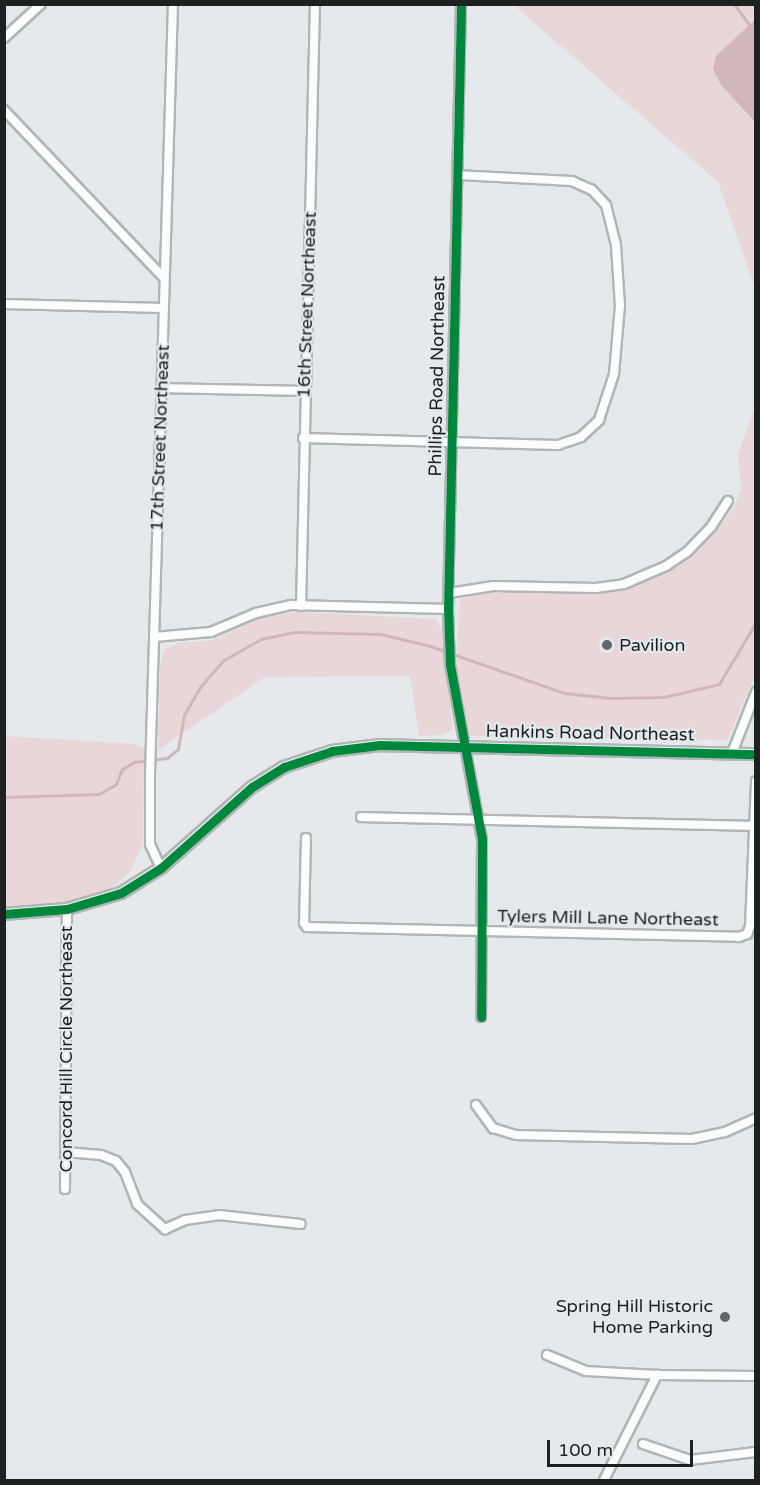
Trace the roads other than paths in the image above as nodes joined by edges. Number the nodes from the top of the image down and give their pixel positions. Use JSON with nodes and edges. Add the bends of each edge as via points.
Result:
{"nodes":[{"id":1,"x":41,"y":4,"type":"edge"},
{"id":2,"x":173,"y":4,"type":"edge"},
{"id":3,"x":315,"y":4,"type":"edge"},
{"id":4,"x":461,"y":4,"type":"edge"},
{"id":5,"x":4,"y":38,"type":"edge"},
{"id":6,"x":4,"y":110,"type":"edge"},
{"id":7,"x":459,"y":175,"type":"junction"},
{"id":8,"x":164,"y":278,"type":"junction"},
{"id":9,"x":4,"y":304,"type":"edge"},
{"id":10,"x":163,"y":308,"type":"junction"},
{"id":11,"x":162,"y":388,"type":"junction"},
{"id":12,"x":304,"y":391,"type":"junction"},
{"id":13,"x":303,"y":438,"type":"junction"},
{"id":14,"x":452,"y":442,"type":"junction"},
{"id":15,"x":728,"y":501,"type":"dead end"},
{"id":16,"x":449,"y":593,"type":"junction"},
{"id":17,"x":301,"y":606,"type":"junction"},
{"id":18,"x":448,"y":609,"type":"junction"},
{"id":19,"x":154,"y":637,"type":"junction"},
{"id":20,"x":756,"y":692,"type":"edge"},
{"id":21,"x":463,"y":747,"type":"junction"},
{"id":22,"x":732,"y":753,"type":"junction"},
{"id":23,"x":756,"y":754,"type":"edge"},
{"id":24,"x":756,"y":781,"type":"edge"},
{"id":25,"x":361,"y":817,"type":"dead end"},
{"id":26,"x":479,"y":820,"type":"junction"},
{"id":27,"x":753,"y":826,"type":"junction"},
{"id":28,"x":306,"y":838,"type":"dead end"},
{"id":29,"x":161,"y":868,"type":"junction"},
{"id":30,"x":67,"y":909,"type":"junction"},
{"id":31,"x":4,"y":914,"type":"edge"},
{"id":32,"x":483,"y":931,"type":"junction"},
{"id":33,"x":482,"y":1017,"type":"dead end"},
{"id":34,"x":476,"y":1106,"type":"dead end"},
{"id":35,"x":756,"y":1118,"type":"edge"},
{"id":36,"x":66,"y":1152,"type":"junction"},
{"id":37,"x":65,"y":1189,"type":"dead end"},
{"id":38,"x":301,"y":1224,"type":"dead end"},
{"id":39,"x":547,"y":1355,"type":"dead end"},
{"id":40,"x":657,"y":1375,"type":"junction"},
{"id":41,"x":756,"y":1376,"type":"edge"},
{"id":42,"x":643,"y":1444,"type":"dead end"},
{"id":43,"x":756,"y":1452,"type":"edge"},
{"id":44,"x":604,"y":1480,"type":"edge"}],
"edges":[{"from":1,"to":5,"type":"street"},
{"from":2,"to":8,"type":"street","name":"17th Street Northeast"},
{"from":3,"to":12,"type":"street","name":"16th Street Northeast"},
{"from":4,"to":7,"type":"street","name":"Phillips Road Northeast"},
{"from":6,"to":8,"type":"street"},
{"from":7,"to":14,"type":"street","name":"Phillips Road Northeast"},
{"from":7,"to":14,"type":"street","via":[[552,178],[580,183],[592,190],[611,217],[620,306],[608,400],[591,429],[574,441],[558,445]]},
{"from":8,"to":10,"type":"street","name":"17th Street Northeast"},
{"from":9,"to":10,"type":"street"},
{"from":10,"to":11,"type":"street","name":"17th Street Northeast"},
{"from":11,"to":12,"type":"street"},
{"from":11,"to":19,"type":"street","name":"17th Street Northeast"},
{"from":12,"to":13,"type":"street","name":"16th Street Northeast"},
{"from":13,"to":14,"type":"street"},
{"from":13,"to":17,"type":"street","name":"16th Street Northeast"},
{"from":14,"to":16,"type":"street","name":"Phillips Road Northeast"},
{"from":15,"to":16,"type":"street","via":[[711,527],[687,552],[666,567],[624,584],[596,588],[494,586]]},
{"from":16,"to":18,"type":"street","name":"Phillips Road Northeast"},
{"from":17,"to":18,"type":"street"},
{"from":17,"to":19,"type":"street","via":[[269,608],[211,632]]},
{"from":18,"to":21,"type":"street","name":"Phillips Road Northeast","via":[[450,665]]},
{"from":19,"to":29,"type":"street","name":"17th Street Northeast","via":[[150,844]]},
{"from":20,"to":22,"type":"street"},
{"from":21,"to":22,"type":"street","name":"Hankins Road Northeast"},
{"from":21,"to":26,"type":"street","name":"Phillips Road Northeast"},
{"from":21,"to":29,"type":"street","name":"Hankins Road Northeast","via":[[356,747],[296,762],[245,792]]},
{"from":22,"to":23,"type":"street","name":"Hankins Road Northeast"},
{"from":24,"to":27,"type":"street"},
{"from":25,"to":26,"type":"street"},
{"from":26,"to":27,"type":"street"},
{"from":26,"to":32,"type":"street","name":"Phillips Road Northeast"},
{"from":27,"to":32,"type":"street","name":"Tylers Mill Lane Northeast","via":[[747,934],[735,938]]},
{"from":28,"to":32,"type":"street","name":"Tylers Mill Lane Northeast","via":[[306,927]]},
{"from":29,"to":30,"type":"street","name":"Hankins Road Northeast","via":[[121,893]]},
{"from":30,"to":31,"type":"street","name":"Hankins Road Northeast"},
{"from":30,"to":36,"type":"street","name":"Concord Hill Circle Northeast"},
{"from":32,"to":33,"type":"street","name":"Phillips Road Northeast"},
{"from":34,"to":35,"type":"street","via":[[493,1128],[516,1136],[692,1139],[725,1132]]},
{"from":36,"to":37,"type":"street","name":"Concord Hill Circle Northeast"},
{"from":36,"to":38,"type":"street","via":[[101,1155],[116,1161],[125,1172],[137,1204],[165,1228],[185,1220],[219,1215]]},
{"from":39,"to":40,"type":"street","via":[[586,1371]]},
{"from":40,"to":41,"type":"street"},
{"from":40,"to":44,"type":"street"},
{"from":42,"to":43,"type":"street","via":[[690,1460]]}]}
